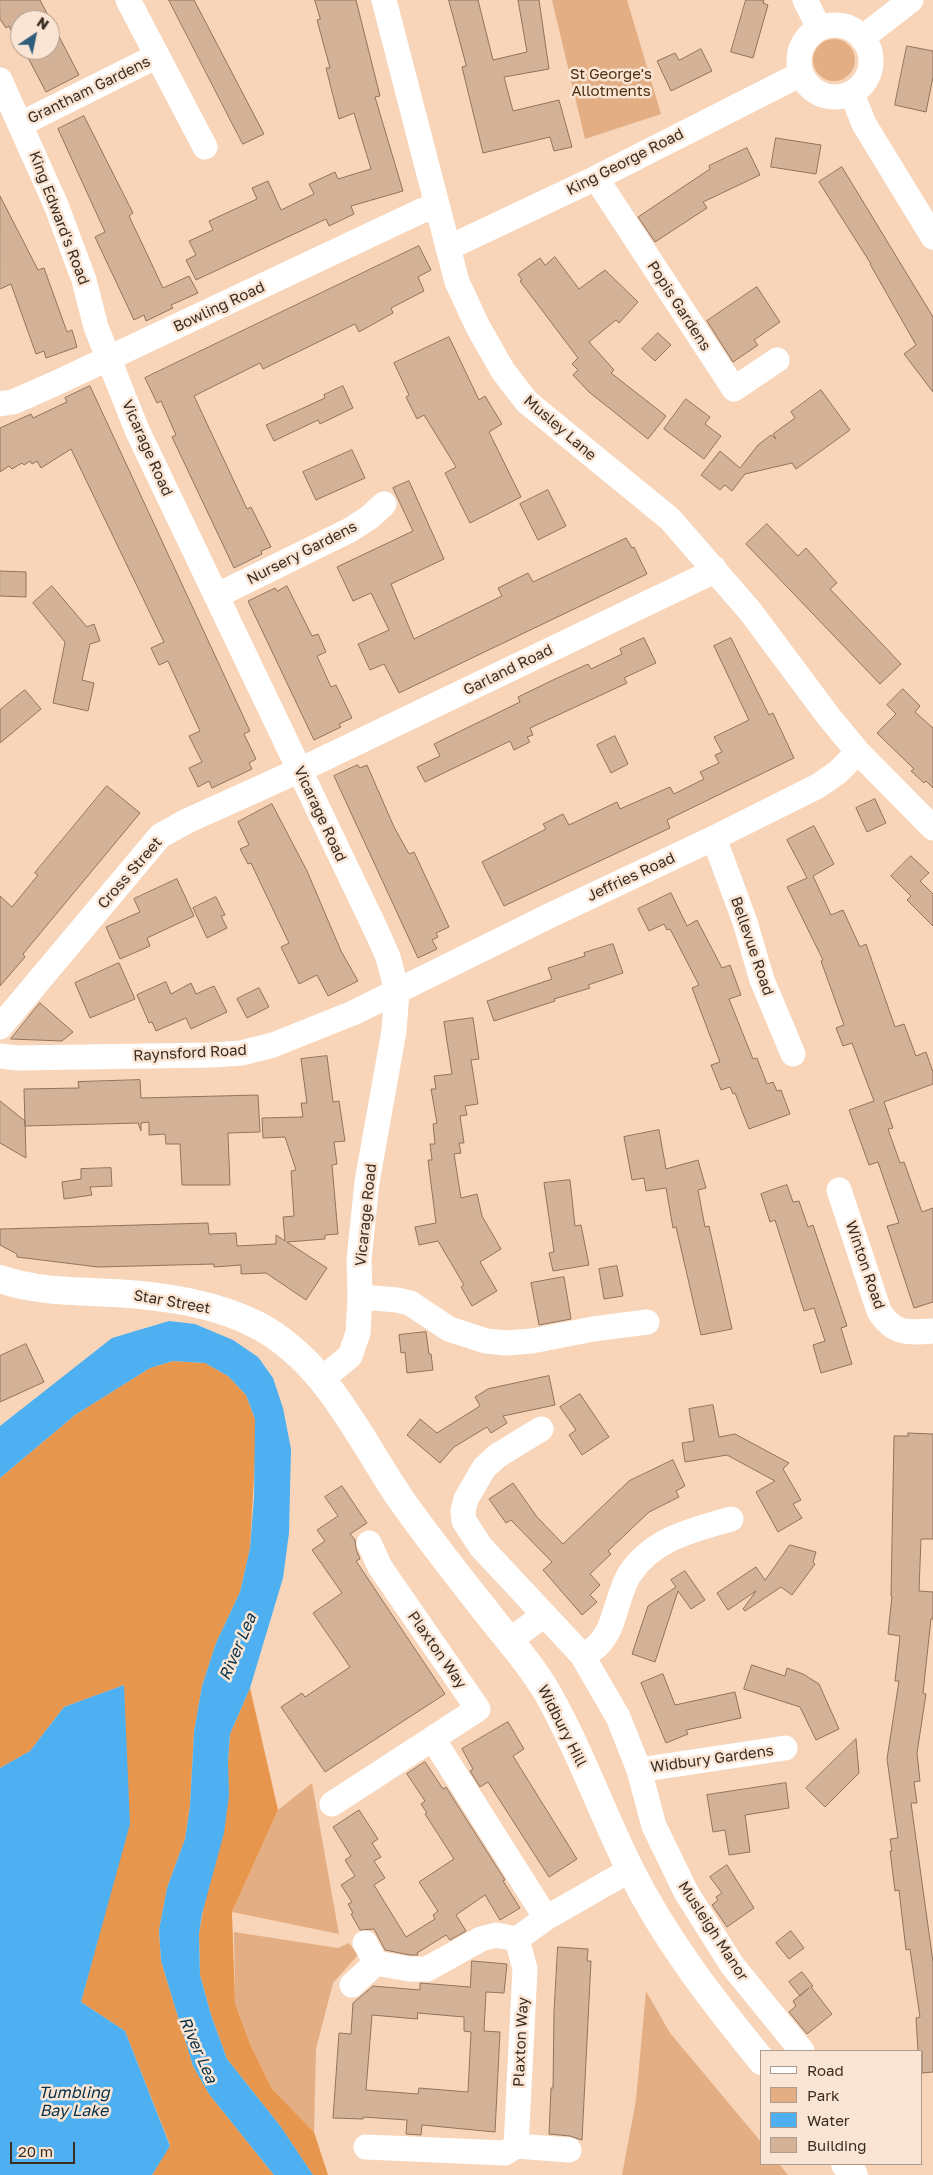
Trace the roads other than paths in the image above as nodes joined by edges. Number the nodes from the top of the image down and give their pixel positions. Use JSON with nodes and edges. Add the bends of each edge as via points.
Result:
{"nodes":[{"id":1,"x":128,"y":0,"type":"edge"},
{"id":2,"x":384,"y":0,"type":"edge"},
{"id":3,"x":805,"y":0,"type":"edge"},
{"id":4,"x":911,"y":0,"type":"edge"},
{"id":5,"x":819,"y":28,"type":"junction"},
{"id":6,"x":862,"y":38,"type":"junction"},
{"id":7,"x":157,"y":56,"type":"junction"},
{"id":8,"x":800,"y":74,"type":"junction"},
{"id":9,"x":0,"y":80,"type":"edge"},
{"id":10,"x":852,"y":94,"type":"junction"},
{"id":11,"x":21,"y":124,"type":"junction"},
{"id":12,"x":206,"y":147,"type":"dead end"},
{"id":13,"x":596,"y":178,"type":"junction"},
{"id":14,"x":437,"y":206,"type":"junction"},
{"id":15,"x":933,"y":238,"type":"edge"},
{"id":16,"x":448,"y":248,"type":"junction"},
{"id":17,"x":109,"y":358,"type":"junction"},
{"id":18,"x":777,"y":360,"type":"dead end"},
{"id":19,"x":0,"y":404,"type":"edge"},
{"id":20,"x":384,"y":504,"type":"dead end"},
{"id":21,"x":714,"y":568,"type":"junction"},
{"id":22,"x":216,"y":596,"type":"junction"},
{"id":23,"x":858,"y":752,"type":"junction"},
{"id":24,"x":300,"y":770,"type":"junction"},
{"id":25,"x":933,"y":828,"type":"edge"},
{"id":26,"x":714,"y":838,"type":"junction"},
{"id":27,"x":398,"y":991,"type":"junction"},
{"id":28,"x":0,"y":1027,"type":"edge"},
{"id":29,"x":793,"y":1054,"type":"dead end"},
{"id":30,"x":0,"y":1056,"type":"edge"},
{"id":31,"x":839,"y":1190,"type":"dead end"},
{"id":32,"x":0,"y":1279,"type":"edge"},
{"id":33,"x":360,"y":1297,"type":"junction"},
{"id":34,"x":647,"y":1322,"type":"dead end"},
{"id":35,"x":933,"y":1331,"type":"edge"},
{"id":36,"x":322,"y":1379,"type":"junction"},
{"id":37,"x":541,"y":1429,"type":"dead end"},
{"id":38,"x":731,"y":1519,"type":"dead end"},
{"id":39,"x":369,"y":1543,"type":"dead end"},
{"id":40,"x":544,"y":1615,"type":"junction"},
{"id":41,"x":509,"y":1640,"type":"junction"},
{"id":42,"x":582,"y":1655,"type":"junction"},
{"id":43,"x":433,"y":1739,"type":"junction"},
{"id":44,"x":785,"y":1748,"type":"dead end"},
{"id":45,"x":638,"y":1770,"type":"junction"},
{"id":46,"x":332,"y":1804,"type":"dead end"},
{"id":47,"x":654,"y":1826,"type":"joint"},
{"id":48,"x":630,"y":1870,"type":"junction"},
{"id":49,"x":546,"y":1918,"type":"junction"},
{"id":50,"x":517,"y":1939,"type":"junction"},
{"id":51,"x":352,"y":1985,"type":"dead end"},
{"id":52,"x":801,"y":2050,"type":"edge"},
{"id":53,"x":760,"y":2059,"type":"edge"},
{"id":54,"x":516,"y":2146,"type":"junction"},
{"id":55,"x":366,"y":2147,"type":"dead end"},
{"id":56,"x":569,"y":2150,"type":"dead end"},
{"id":57,"x":846,"y":2165,"type":"edge"},
{"id":58,"x":854,"y":2175,"type":"edge"}],
"edges":[{"from":1,"to":7,"type":"street","name":"Grantham Gardens"},
{"from":2,"to":14,"type":"street","name":"Musley Lane"},
{"from":3,"to":5,"type":"street"},
{"from":4,"to":6,"type":"street"},
{"from":5,"to":6,"type":"street","via":[[842,26]]},
{"from":5,"to":8,"type":"street","via":[[799,52]]},
{"from":6,"to":10,"type":"street","via":[[871,58],[870,68],[867,78]]},
{"from":7,"to":11,"type":"street","name":"Grantham Gardens"},
{"from":7,"to":12,"type":"street","name":"Grantham Gardens"},
{"from":8,"to":10,"type":"street","via":[[816,92],[828,97]]},
{"from":8,"to":13,"type":"street","name":"King George Road"},
{"from":9,"to":11,"type":"street","name":"King Edward's Road"},
{"from":10,"to":15,"type":"street","via":[[864,124]]},
{"from":11,"to":17,"type":"street","name":"King Edward's Road","via":[[56,205]]},
{"from":13,"to":16,"type":"street","name":"King George Road"},
{"from":13,"to":18,"type":"street","name":"Popis Gardens","via":[[734,389]]},
{"from":14,"to":16,"type":"street","name":"Musley Lane"},
{"from":14,"to":17,"type":"street","name":"Bowling Road"},
{"from":16,"to":21,"type":"street","name":"Musley Lane","via":[[457,282],[478,327],[503,370],[527,402],[670,519]]},
{"from":17,"to":19,"type":"street","name":"Bowling Road","via":[[13,402]]},
{"from":17,"to":22,"type":"street","name":"Vicarage Road","via":[[137,430]]},
{"from":20,"to":22,"type":"street","name":"Nursery Gardens","via":[[350,530]]},
{"from":21,"to":23,"type":"street","name":"Musley Lane"},
{"from":21,"to":24,"type":"street","name":"Garland Road","via":[[706,575]]},
{"from":22,"to":24,"type":"street","name":"Vicarage Road"},
{"from":23,"to":25,"type":"street","name":"Musley Lane"},
{"from":23,"to":26,"type":"street","name":"Jeffries Road","via":[[818,786]]},
{"from":24,"to":27,"type":"street","name":"Vicarage Road","via":[[388,957]]},
{"from":24,"to":28,"type":"street","name":"Cross Street","via":[[160,836]]},
{"from":26,"to":27,"type":"street","name":"Jeffries Road"},
{"from":26,"to":29,"type":"street","name":"Bellevue Road","via":[[762,980]]},
{"from":27,"to":30,"type":"street","name":"Raynsford Road","via":[[305,1033],[241,1053]]},
{"from":27,"to":33,"type":"street","name":"Vicarage Road","via":[[367,1182],[359,1260]]},
{"from":31,"to":35,"type":"street","name":"Winton Road","via":[[885,1321],[903,1331]]},
{"from":32,"to":36,"type":"main road","name":"Star Street","via":[[51,1291],[188,1302],[240,1316],[280,1339]]},
{"from":33,"to":34,"type":"street","via":[[410,1303],[449,1329],[486,1341],[506,1343]]},
{"from":33,"to":36,"type":"street","name":"Vicarage Road","via":[[355,1346],[344,1362]]},
{"from":36,"to":41,"type":"main road","name":"Widbury Hill","via":[[412,1515]]},
{"from":37,"to":40,"type":"street","name":"Widbury Gardens","via":[[497,1456],[484,1468],[466,1499],[463,1511],[464,1521],[480,1547]]},
{"from":38,"to":42,"type":"street","via":[[670,1538],[647,1554],[623,1587],[603,1640]]},
{"from":39,"to":43,"type":"street","name":"Plaxton Way","via":[[375,1559],[478,1710]]},
{"from":40,"to":41,"type":"street"},
{"from":40,"to":42,"type":"street","name":"Widbury Gardens"},
{"from":41,"to":48,"type":"main road","name":"Widbury Hill","via":[[547,1693]]},
{"from":42,"to":45,"type":"street","name":"Widbury Gardens","via":[[618,1717]]},
{"from":43,"to":46,"type":"street","name":"Plaxton Way"},
{"from":43,"to":49,"type":"street"},
{"from":44,"to":45,"type":"street","name":"Widbury Gardens"},
{"from":45,"to":47,"type":"street","name":"Widbury Gardens"},
{"from":47,"to":52,"type":"street","name":"Musleigh Manor","via":[[686,1892],[732,1965]]},
{"from":48,"to":49,"type":"street"},
{"from":48,"to":53,"type":"main road","name":"Widbury Hill","via":[[675,1949]]},
{"from":49,"to":50,"type":"street"},
{"from":50,"to":51,"type":"street","via":[[496,1936],[481,1939],[427,1970],[409,1969],[370,1953]]},
{"from":50,"to":54,"type":"street","name":"Plaxton Way","via":[[525,1969]]},
{"from":54,"to":55,"type":"street","via":[[505,2153]]},
{"from":54,"to":56,"type":"street"},
{"from":57,"to":58,"type":"main road"}]}
